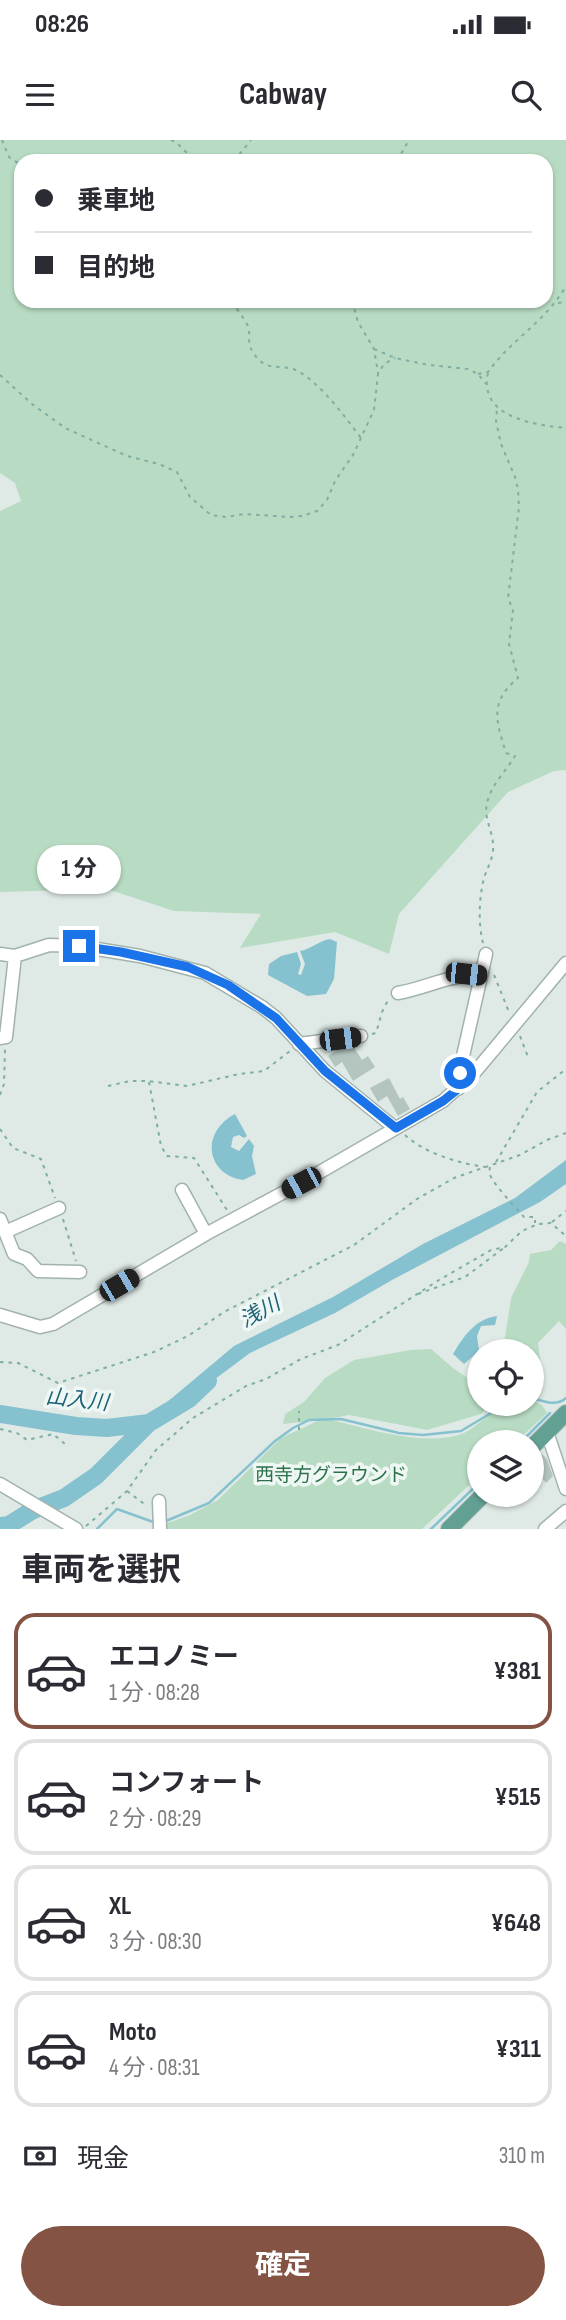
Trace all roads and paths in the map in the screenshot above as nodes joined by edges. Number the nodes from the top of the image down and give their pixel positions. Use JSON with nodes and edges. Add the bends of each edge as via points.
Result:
{"nodes":[{"id":1,"x":2,"y":140,"type":"edge"},
{"id":2,"x":171,"y":140,"type":"edge"},
{"id":3,"x":251,"y":140,"type":"edge"},
{"id":4,"x":188,"y":154,"type":"edge"},
{"id":5,"x":240,"y":154,"type":"edge"},
{"id":6,"x":14,"y":160,"type":"edge"},
{"id":7,"x":566,"y":286,"type":"edge"},
{"id":8,"x":566,"y":302,"type":"edge"},
{"id":9,"x":556,"y":303,"type":"junction"},
{"id":10,"x":553,"y":306,"type":"edge"},
{"id":11,"x":237,"y":308,"type":"edge"},
{"id":12,"x":354,"y":308,"type":"edge"},
{"id":13,"x":551,"y":308,"type":"edge"},
{"id":14,"x":374,"y":349,"type":"junction"},
{"id":15,"x":395,"y":358,"type":"junction"},
{"id":16,"x":488,"y":372,"type":"junction"},
{"id":17,"x":378,"y":374,"type":"junction"},
{"id":18,"x":478,"y":374,"type":"junction"},
{"id":19,"x":0,"y":375,"type":"edge"},
{"id":20,"x":486,"y":384,"type":"junction"},
{"id":21,"x":498,"y":408,"type":"junction"},
{"id":22,"x":566,"y":428,"type":"edge"},
{"id":23,"x":361,"y":438,"type":"junction"},
{"id":24,"x":0,"y":954,"type":"edge"},
{"id":25,"x":486,"y":954,"type":"junction"},
{"id":26,"x":15,"y":956,"type":"junction"},
{"id":27,"x":566,"y":963,"type":"edge"},
{"id":28,"x":481,"y":976,"type":"junction"},
{"id":29,"x":398,"y":993,"type":"joint"},
{"id":30,"x":514,"y":1025,"type":"junction"},
{"id":31,"x":361,"y":1036,"type":"joint"},
{"id":32,"x":3,"y":1038,"type":"edge"},
{"id":33,"x":299,"y":1044,"type":"junction"},
{"id":34,"x":528,"y":1056,"type":"dead end"},
{"id":35,"x":566,"y":1069,"type":"edge"},
{"id":36,"x":148,"y":1081,"type":"junction"},
{"id":37,"x":108,"y":1086,"type":"dead end"},
{"id":38,"x":458,"y":1089,"type":"junction"},
{"id":39,"x":0,"y":1095,"type":"edge"},
{"id":40,"x":396,"y":1128,"type":"junction"},
{"id":41,"x":566,"y":1133,"type":"edge"},
{"id":42,"x":496,"y":1162,"type":"junction"},
{"id":43,"x":491,"y":1166,"type":"junction"},
{"id":44,"x":486,"y":1167,"type":"junction"},
{"id":45,"x":182,"y":1190,"type":"dead end"},
{"id":46,"x":59,"y":1208,"type":"dead end"},
{"id":47,"x":566,"y":1211,"type":"edge"},
{"id":48,"x":0,"y":1219,"type":"edge"},
{"id":49,"x":232,"y":1220,"type":"junction"},
{"id":50,"x":551,"y":1223,"type":"junction"},
{"id":51,"x":538,"y":1224,"type":"junction"},
{"id":52,"x":5,"y":1232,"type":"junction"},
{"id":53,"x":206,"y":1234,"type":"junction"},
{"id":54,"x":566,"y":1236,"type":"edge"},
{"id":55,"x":506,"y":1247,"type":"junction"},
{"id":56,"x":80,"y":1272,"type":"dead end"},
{"id":57,"x":414,"y":1295,"type":"junction"},
{"id":58,"x":0,"y":1315,"type":"edge"},
{"id":59,"x":0,"y":1362,"type":"edge"},
{"id":60,"x":299,"y":1411,"type":"dead end"},
{"id":61,"x":566,"y":1413,"type":"edge"},
{"id":62,"x":0,"y":1429,"type":"edge"},
{"id":63,"x":299,"y":1430,"type":"dead end"},
{"id":64,"x":547,"y":1432,"type":"junction"},
{"id":65,"x":544,"y":1435,"type":"edge"},
{"id":66,"x":65,"y":1444,"type":"dead end"},
{"id":67,"x":0,"y":1484,"type":"edge"},
{"id":68,"x":566,"y":1489,"type":"edge"},
{"id":69,"x":127,"y":1492,"type":"junction"},
{"id":70,"x":471,"y":1507,"type":"edge"},
{"id":71,"x":566,"y":1511,"type":"edge"},
{"id":72,"x":159,"y":1517,"type":"edge"},
{"id":73,"x":76,"y":1529,"type":"edge"},
{"id":74,"x":83,"y":1529,"type":"edge"},
{"id":75,"x":449,"y":1529,"type":"edge"},
{"id":76,"x":545,"y":1529,"type":"edge"}],
"edges":[{"from":1,"to":6,"type":"path"},
{"from":2,"to":4,"type":"path"},
{"from":3,"to":5,"type":"path"},
{"from":7,"to":9,"type":"path"},
{"from":8,"to":9,"type":"path"},
{"from":9,"to":10,"type":"path"},
{"from":11,"to":23,"type":"path","via":[[257,358],[265,366],[293,369],[303,375],[341,409]]},
{"from":12,"to":14,"type":"path"},
{"from":13,"to":16,"type":"path"},
{"from":14,"to":15,"type":"path"},
{"from":14,"to":17,"type":"path"},
{"from":15,"to":17,"type":"path"},
{"from":15,"to":18,"type":"path"},
{"from":16,"to":18,"type":"path"},
{"from":16,"to":20,"type":"path"},
{"from":17,"to":23,"type":"path","via":[[374,410]]},
{"from":18,"to":20,"type":"path"},
{"from":19,"to":23,"type":"path","via":[[65,428],[177,472],[190,497],[211,515],[290,517],[317,510]]},
{"from":20,"to":21,"type":"path"},
{"from":21,"to":22,"type":"path","via":[[538,425]]},
{"from":21,"to":25,"type":"path","via":[[501,444],[518,489],[508,598],[513,610],[509,644],[518,678],[504,690],[496,716],[506,753],[515,756],[495,785],[485,813],[493,851],[480,908]]},
{"from":24,"to":26,"type":"street"},
{"from":25,"to":28,"type":"street"},
{"from":25,"to":30,"type":"path"},
{"from":26,"to":32,"type":"street"},
{"from":26,"to":33,"type":"street","via":[[48,945],[79,946],[188,967],[262,1007]]},
{"from":27,"to":30,"type":"street"},
{"from":28,"to":29,"type":"street","via":[[466,974]]},
{"from":28,"to":38,"type":"street"},
{"from":29,"to":31,"type":"path","via":[[387,1000],[376,1033]]},
{"from":30,"to":34,"type":"path"},
{"from":30,"to":38,"type":"street"},
{"from":31,"to":33,"type":"street"},
{"from":32,"to":39,"type":"path","via":[[5,1084]]},
{"from":33,"to":36,"type":"path","via":[[264,1071],[187,1086]]},
{"from":33,"to":40,"type":"street"},
{"from":35,"to":42,"type":"path","via":[[537,1092]]},
{"from":36,"to":37,"type":"path"},
{"from":36,"to":49,"type":"path","via":[[167,1156],[194,1158]]},
{"from":38,"to":40,"type":"street"},
{"from":40,"to":44,"type":"path","via":[[423,1149],[462,1164]]},
{"from":40,"to":49,"type":"street"},
{"from":41,"to":42,"type":"path","via":[[520,1156]]},
{"from":42,"to":43,"type":"path"},
{"from":43,"to":44,"type":"path"},
{"from":43,"to":51,"type":"path","via":[[494,1184],[519,1212],[535,1217]]},
{"from":44,"to":59,"type":"path","via":[[454,1178],[354,1245],[154,1353],[58,1383],[18,1363]]},
{"from":45,"to":53,"type":"street"},
{"from":46,"to":52,"type":"street"},
{"from":47,"to":50,"type":"path"},
{"from":48,"to":52,"type":"street"},
{"from":49,"to":53,"type":"street"},
{"from":50,"to":51,"type":"path"},
{"from":50,"to":54,"type":"path"},
{"from":51,"to":55,"type":"path","via":[[522,1231]]},
{"from":52,"to":56,"type":"street","via":[[13,1254],[27,1259],[38,1271]]},
{"from":53,"to":58,"type":"street","via":[[53,1324],[40,1327]]},
{"from":55,"to":57,"type":"path","via":[[491,1250]]},
{"from":55,"to":57,"type":"path","via":[[465,1277]]},
{"from":57,"to":69,"type":"path","via":[[338,1345],[246,1386],[193,1419],[156,1450]]},
{"from":60,"to":63,"type":"path"},
{"from":61,"to":64,"type":"main road"},
{"from":62,"to":66,"type":"path","via":[[27,1440],[53,1434]]},
{"from":64,"to":65,"type":"main road"},
{"from":64,"to":68,"type":"street"},
{"from":67,"to":73,"type":"street"},
{"from":69,"to":72,"type":"path"},
{"from":69,"to":74,"type":"path"},
{"from":70,"to":75,"type":"main road"},
{"from":71,"to":76,"type":"street"}]}
